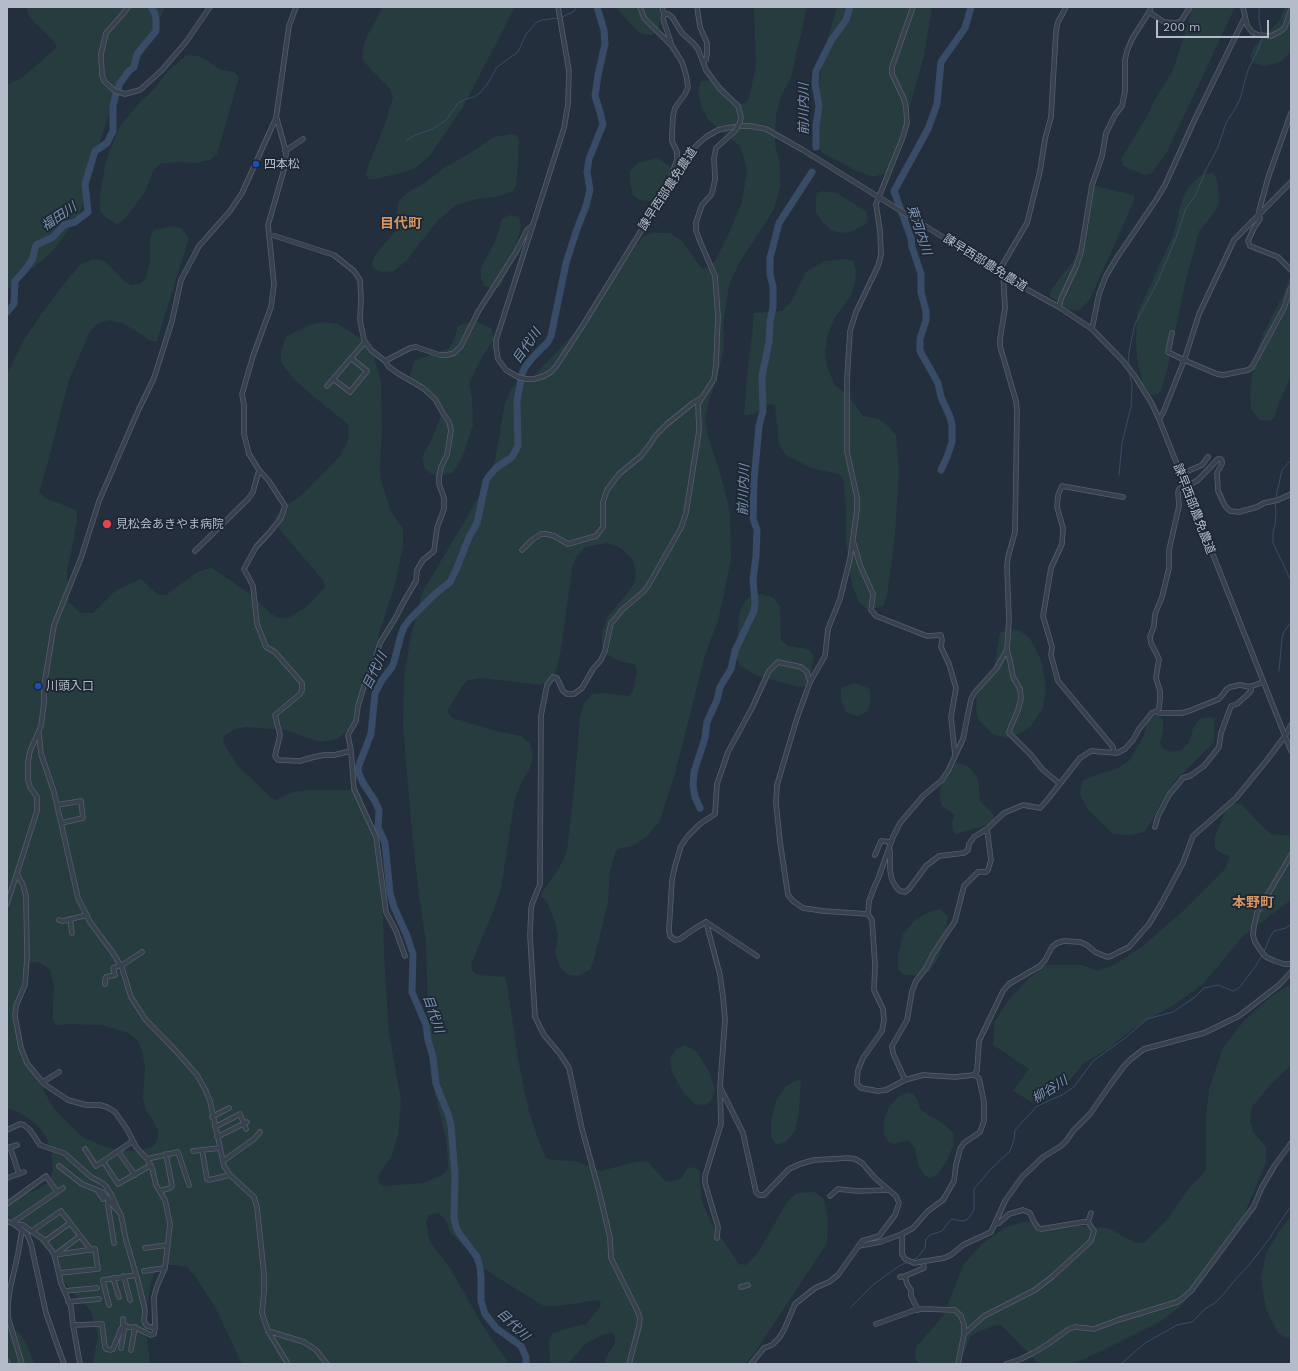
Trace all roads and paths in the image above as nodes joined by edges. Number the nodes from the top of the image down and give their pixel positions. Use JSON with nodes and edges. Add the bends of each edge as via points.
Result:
{"nodes":[{"id":1,"x":128,"y":7,"type":"edge"},
{"id":2,"x":210,"y":7,"type":"edge"},
{"id":3,"x":296,"y":7,"type":"edge"},
{"id":4,"x":640,"y":7,"type":"edge"},
{"id":5,"x":662,"y":7,"type":"edge"},
{"id":6,"x":697,"y":7,"type":"edge"},
{"id":7,"x":913,"y":7,"type":"edge"},
{"id":8,"x":1066,"y":7,"type":"edge"},
{"id":9,"x":1151,"y":7,"type":"edge"},
{"id":10,"x":1190,"y":7,"type":"edge"},
{"id":11,"x":1243,"y":7,"type":"edge"},
{"id":12,"x":558,"y":8,"type":"edge"},
{"id":13,"x":1291,"y":9,"type":"edge"},
{"id":14,"x":1149,"y":12,"type":"junction"},
{"id":15,"x":664,"y":14,"type":"junction"},
{"id":16,"x":1245,"y":17,"type":"junction"},
{"id":17,"x":672,"y":46,"type":"junction"},
{"id":18,"x":704,"y":61,"type":"junction"},
{"id":19,"x":1291,"y":113,"type":"edge"},
{"id":20,"x":276,"y":118,"type":"junction"},
{"id":21,"x":303,"y":139,"type":"dead end"},
{"id":22,"x":285,"y":151,"type":"junction"},
{"id":23,"x":673,"y":178,"type":"junction"},
{"id":24,"x":1291,"y":182,"type":"edge"},
{"id":25,"x":879,"y":197,"type":"junction"},
{"id":26,"x":1260,"y":214,"type":"junction"},
{"id":27,"x":533,"y":224,"type":"junction"},
{"id":28,"x":269,"y":234,"type":"junction"},
{"id":29,"x":1291,"y":270,"type":"edge"},
{"id":30,"x":1002,"y":273,"type":"junction"},
{"id":31,"x":1291,"y":287,"type":"edge"},
{"id":32,"x":1059,"y":307,"type":"junction"},
{"id":33,"x":1092,"y":329,"type":"junction"},
{"id":34,"x":1172,"y":333,"type":"dead end"},
{"id":35,"x":365,"y":342,"type":"junction"},
{"id":36,"x":352,"y":358,"type":"junction"},
{"id":37,"x":1184,"y":360,"type":"junction"},
{"id":38,"x":385,"y":361,"type":"junction"},
{"id":39,"x":333,"y":379,"type":"junction"},
{"id":40,"x":327,"y":386,"type":"dead end"},
{"id":41,"x":704,"y":397,"type":"junction"},
{"id":42,"x":1159,"y":419,"type":"junction"},
{"id":43,"x":1208,"y":457,"type":"dead end"},
{"id":44,"x":259,"y":470,"type":"junction"},
{"id":45,"x":1181,"y":474,"type":"junction"},
{"id":46,"x":1185,"y":485,"type":"junction"},
{"id":47,"x":1291,"y":494,"type":"edge"},
{"id":48,"x":1123,"y":497,"type":"dead end"},
{"id":49,"x":853,"y":542,"type":"junction"},
{"id":50,"x":522,"y":550,"type":"dead end"},
{"id":51,"x":195,"y":551,"type":"dead end"},
{"id":52,"x":1006,"y":650,"type":"junction"},
{"id":53,"x":810,"y":682,"type":"junction"},
{"id":54,"x":1263,"y":682,"type":"junction"},
{"id":55,"x":1251,"y":686,"type":"junction"},
{"id":56,"x":1157,"y":712,"type":"junction"},
{"id":57,"x":1291,"y":725,"type":"edge"},
{"id":58,"x":39,"y":733,"type":"junction"},
{"id":59,"x":1285,"y":736,"type":"junction"},
{"id":60,"x":351,"y":751,"type":"junction"},
{"id":61,"x":1291,"y":751,"type":"edge"},
{"id":62,"x":1114,"y":753,"type":"junction"},
{"id":63,"x":955,"y":756,"type":"junction"},
{"id":64,"x":1060,"y":784,"type":"junction"},
{"id":65,"x":57,"y":804,"type":"junction"},
{"id":66,"x":61,"y":823,"type":"junction"},
{"id":67,"x":1155,"y":827,"type":"dead end"},
{"id":68,"x":987,"y":829,"type":"junction"},
{"id":69,"x":890,"y":844,"type":"junction"},
{"id":70,"x":875,"y":854,"type":"dead end"},
{"id":71,"x":1291,"y":855,"type":"edge"},
{"id":72,"x":17,"y":874,"type":"junction"},
{"id":73,"x":7,"y":904,"type":"edge"},
{"id":74,"x":868,"y":914,"type":"junction"},
{"id":75,"x":87,"y":916,"type":"junction"},
{"id":76,"x":70,"y":919,"type":"junction"},
{"id":77,"x":58,"y":920,"type":"dead end"},
{"id":78,"x":706,"y":922,"type":"junction"},
{"id":79,"x":72,"y":933,"type":"dead end"},
{"id":80,"x":142,"y":952,"type":"dead end"},
{"id":81,"x":405,"y":956,"type":"dead end"},
{"id":82,"x":757,"y":956,"type":"dead end"},
{"id":83,"x":1291,"y":964,"type":"edge"},
{"id":84,"x":120,"y":965,"type":"junction"},
{"id":85,"x":1291,"y":972,"type":"edge"},
{"id":86,"x":105,"y":984,"type":"dead end"},
{"id":87,"x":59,"y":1072,"type":"dead end"},
{"id":88,"x":974,"y":1075,"type":"junction"},
{"id":89,"x":905,"y":1080,"type":"junction"},
{"id":90,"x":43,"y":1082,"type":"junction"},
{"id":91,"x":720,"y":1087,"type":"junction"},
{"id":92,"x":230,"y":1108,"type":"dead end"},
{"id":93,"x":212,"y":1117,"type":"junction"},
{"id":94,"x":245,"y":1123,"type":"junction"},
{"id":95,"x":214,"y":1127,"type":"junction"},
{"id":96,"x":246,"y":1129,"type":"dead end"},
{"id":97,"x":7,"y":1130,"type":"edge"},
{"id":98,"x":260,"y":1132,"type":"dead end"},
{"id":99,"x":217,"y":1137,"type":"junction"},
{"id":100,"x":133,"y":1141,"type":"junction"},
{"id":101,"x":1291,"y":1143,"type":"edge"},
{"id":102,"x":17,"y":1145,"type":"dead end"},
{"id":103,"x":9,"y":1148,"type":"edge"},
{"id":104,"x":220,"y":1148,"type":"junction"},
{"id":105,"x":85,"y":1149,"type":"dead end"},
{"id":106,"x":193,"y":1150,"type":"dead end"},
{"id":107,"x":202,"y":1150,"type":"junction"},
{"id":108,"x":118,"y":1151,"type":"junction"},
{"id":109,"x":166,"y":1154,"type":"junction"},
{"id":110,"x":147,"y":1159,"type":"junction"},
{"id":111,"x":103,"y":1161,"type":"junction"},
{"id":112,"x":223,"y":1161,"type":"junction"},
{"id":113,"x":151,"y":1165,"type":"junction"},
{"id":114,"x":59,"y":1166,"type":"dead end"},
{"id":115,"x":24,"y":1172,"type":"dead end"},
{"id":116,"x":19,"y":1174,"type":"junction"},
{"id":117,"x":135,"y":1175,"type":"junction"},
{"id":118,"x":230,"y":1175,"type":"junction"},
{"id":119,"x":7,"y":1178,"type":"edge"},
{"id":120,"x":189,"y":1185,"type":"dead end"},
{"id":121,"x":63,"y":1188,"type":"dead end"},
{"id":122,"x":108,"y":1190,"type":"junction"},
{"id":123,"x":889,"y":1190,"type":"junction"},
{"id":124,"x":160,"y":1191,"type":"junction"},
{"id":125,"x":57,"y":1192,"type":"junction"},
{"id":126,"x":830,"y":1196,"type":"dead end"},
{"id":127,"x":106,"y":1199,"type":"junction"},
{"id":128,"x":7,"y":1204,"type":"edge"},
{"id":129,"x":118,"y":1210,"type":"junction"},
{"id":130,"x":1091,"y":1213,"type":"dead end"},
{"id":131,"x":7,"y":1221,"type":"edge"},
{"id":132,"x":1088,"y":1222,"type":"junction"},
{"id":133,"x":70,"y":1223,"type":"junction"},
{"id":134,"x":13,"y":1224,"type":"junction"},
{"id":135,"x":995,"y":1224,"type":"junction"},
{"id":136,"x":22,"y":1230,"type":"junction"},
{"id":137,"x":32,"y":1231,"type":"junction"},
{"id":138,"x":902,"y":1234,"type":"junction"},
{"id":139,"x":80,"y":1236,"type":"junction"},
{"id":140,"x":717,"y":1238,"type":"dead end"},
{"id":141,"x":45,"y":1241,"type":"junction"},
{"id":142,"x":114,"y":1244,"type":"dead end"},
{"id":143,"x":168,"y":1245,"type":"junction"},
{"id":144,"x":859,"y":1246,"type":"junction"},
{"id":145,"x":144,"y":1248,"type":"dead end"},
{"id":146,"x":92,"y":1250,"type":"junction"},
{"id":147,"x":54,"y":1256,"type":"junction"},
{"id":148,"x":923,"y":1261,"type":"junction"},
{"id":149,"x":165,"y":1268,"type":"junction"},
{"id":150,"x":144,"y":1271,"type":"dead end"},
{"id":151,"x":59,"y":1273,"type":"junction"},
{"id":152,"x":136,"y":1275,"type":"junction"},
{"id":153,"x":124,"y":1276,"type":"junction"},
{"id":154,"x":905,"y":1276,"type":"junction"},
{"id":155,"x":900,"y":1277,"type":"dead end"},
{"id":156,"x":113,"y":1278,"type":"junction"},
{"id":157,"x":748,"y":1285,"type":"dead end"},
{"id":158,"x":741,"y":1287,"type":"dead end"},
{"id":159,"x":97,"y":1288,"type":"dead end"},
{"id":160,"x":64,"y":1291,"type":"junction"},
{"id":161,"x":119,"y":1297,"type":"dead end"},
{"id":162,"x":99,"y":1299,"type":"dead end"},
{"id":163,"x":130,"y":1300,"type":"dead end"},
{"id":164,"x":68,"y":1302,"type":"junction"},
{"id":165,"x":109,"y":1305,"type":"dead end"},
{"id":166,"x":918,"y":1310,"type":"junction"},
{"id":167,"x":123,"y":1319,"type":"dead end"},
{"id":168,"x":876,"y":1324,"type":"dead end"},
{"id":169,"x":73,"y":1325,"type":"junction"},
{"id":170,"x":124,"y":1326,"type":"junction"},
{"id":171,"x":135,"y":1328,"type":"junction"},
{"id":172,"x":155,"y":1328,"type":"junction"},
{"id":173,"x":268,"y":1331,"type":"junction"},
{"id":174,"x":964,"y":1334,"type":"junction"},
{"id":175,"x":121,"y":1348,"type":"dead end"},
{"id":176,"x":131,"y":1350,"type":"dead end"},
{"id":177,"x":7,"y":1361,"type":"edge"},
{"id":178,"x":8,"y":1364,"type":"edge"},
{"id":179,"x":22,"y":1364,"type":"edge"},
{"id":180,"x":64,"y":1364,"type":"edge"},
{"id":181,"x":80,"y":1364,"type":"edge"},
{"id":182,"x":288,"y":1364,"type":"edge"},
{"id":183,"x":327,"y":1364,"type":"edge"},
{"id":184,"x":629,"y":1364,"type":"edge"},
{"id":185,"x":751,"y":1364,"type":"edge"},
{"id":186,"x":958,"y":1364,"type":"edge"},
{"id":187,"x":1006,"y":1364,"type":"edge"}],
"edges":[{"from":1,"to":2,"type":"street","via":[[106,33],[101,54],[102,76],[105,82],[121,94],[140,90],[161,71],[186,42]]},
{"from":3,"to":20,"type":"street","via":[[289,26]]},
{"from":4,"to":17,"type":"street","via":[[644,18]]},
{"from":5,"to":15,"type":"street"},
{"from":6,"to":18,"type":"street","via":[[706,43],[707,54]]},
{"from":7,"to":25,"type":"street","via":[[892,67],[892,74],[904,99],[907,123]]},
{"from":8,"to":30,"type":"street","via":[[1056,31],[1051,117],[1040,171],[1027,223],[1000,269]]},
{"from":9,"to":14,"type":"street"},
{"from":10,"to":14,"type":"street","via":[[1181,21],[1176,23],[1164,22]]},
{"from":11,"to":16,"type":"street"},
{"from":12,"to":27,"type":"street","name":"諫早西部農免農道","via":[[569,71],[568,104],[564,128]]},
{"from":13,"to":16,"type":"street","via":[[1285,27],[1271,36],[1252,32]]},
{"from":14,"to":32,"type":"street","via":[[1127,51],[1122,106],[1106,133],[1102,156],[1092,184],[1081,252],[1060,299]]},
{"from":15,"to":17,"type":"street"},
{"from":15,"to":18,"type":"street","via":[[672,17],[682,33],[698,49]]},
{"from":16,"to":33,"type":"street","via":[[1165,185],[1106,276],[1099,294]]},
{"from":17,"to":23,"type":"street","via":[[682,62],[688,87],[675,108],[672,141],[677,152],[677,160],[672,173]]},
{"from":18,"to":41,"type":"street","bridge":true,"via":[[706,70],[720,89],[738,106],[741,117],[736,131],[716,148],[713,189],[702,205],[696,222],[696,230],[714,276],[718,316],[714,379]]},
{"from":19,"to":26,"type":"street","via":[[1268,178]]},
{"from":20,"to":22,"type":"street"},
{"from":20,"to":58,"type":"street","via":[[242,193],[230,211],[199,246],[182,280],[154,378],[100,501],[81,558],[54,625]]},
{"from":21,"to":22,"type":"street"},
{"from":22,"to":28,"type":"street","via":[[285,166],[268,225]]},
{"from":23,"to":25,"type":"street","name":"諫早西部農免農道","via":[[689,153],[706,137],[718,130],[750,126],[766,129]]},
{"from":23,"to":27,"type":"street","name":"諫早西部農免農道","via":[[557,365],[544,376],[526,379],[510,373],[498,359],[496,340]]},
{"from":24,"to":26,"type":"street"},
{"from":25,"to":30,"type":"street","name":"諫早西部農免農道"},
{"from":25,"to":49,"type":"street","via":[[876,204],[881,255],[850,331],[846,446],[857,497]]},
{"from":26,"to":29,"type":"street","via":[[1248,242],[1250,246],[1278,257]]},
{"from":26,"to":37,"type":"street","via":[[1234,240],[1199,314]]},
{"from":27,"to":38,"type":"street","via":[[478,312],[461,346],[454,353],[440,355],[416,347]]},
{"from":28,"to":35,"type":"street","via":[[334,255],[354,271],[360,280],[360,320]]},
{"from":28,"to":44,"type":"street","via":[[274,284],[271,307],[242,394],[244,434],[249,454]]},
{"from":30,"to":32,"type":"street","name":"諫早西部農免農道"},
{"from":30,"to":52,"type":"street","via":[[1004,308],[1000,346],[1017,411],[1015,532],[1007,566],[1009,620]]},
{"from":31,"to":37,"type":"street","via":[[1284,308],[1248,370],[1217,374]]},
{"from":32,"to":33,"type":"street","name":"諫早西部農免農道"},
{"from":33,"to":42,"type":"street","name":"諫早西部農免農道","via":[[1134,375]]},
{"from":34,"to":37,"type":"street","via":[[1168,352]]},
{"from":35,"to":36,"type":"street"},
{"from":35,"to":38,"type":"street"},
{"from":36,"to":39,"type":"street"},
{"from":36,"to":39,"type":"street","via":[[367,371],[350,392]]},
{"from":37,"to":42,"type":"street"},
{"from":38,"to":60,"type":"street","via":[[389,367],[423,388],[435,399],[451,430],[447,455],[439,477],[444,509],[437,528],[434,551],[422,560],[417,570],[416,581],[380,643],[366,680],[356,721],[348,735]]},
{"from":39,"to":40,"type":"street"},
{"from":41,"to":50,"type":"street","via":[[667,424],[641,456],[619,474],[607,490],[603,502],[603,527],[596,536],[568,544],[554,536],[541,534]]},
{"from":41,"to":184,"type":"street","via":[[698,404],[699,431],[689,498],[681,528],[648,586],[611,624],[601,660],[582,688],[574,694],[567,694],[557,678],[553,677],[547,685],[541,716],[540,884],[531,909],[530,936],[534,1017],[569,1068],[610,1238],[611,1258],[640,1318]]},
{"from":42,"to":45,"type":"street","name":"諫早西部農免農道"},
{"from":43,"to":45,"type":"street","via":[[1202,465]]},
{"from":44,"to":51,"type":"street","via":[[253,492],[248,499]]},
{"from":44,"to":60,"type":"street","via":[[285,506],[281,518],[256,546],[244,569],[253,586],[257,624],[266,647],[275,652],[302,683],[300,694],[275,716],[280,735],[274,756],[278,760],[300,761]]},
{"from":45,"to":46,"type":"street","name":"諫早西部農免農道"},
{"from":46,"to":47,"type":"street","via":[[1198,480],[1218,459],[1221,459],[1222,464],[1217,473],[1218,491],[1225,506],[1230,510],[1239,512]]},
{"from":46,"to":54,"type":"street","name":"諫早西部農免農道"},
{"from":46,"to":56,"type":"street","via":[[1179,489],[1179,506],[1169,550],[1169,568],[1150,637],[1158,659],[1156,678],[1160,699]]},
{"from":48,"to":62,"type":"street","via":[[1062,486],[1057,507],[1063,528],[1062,544],[1051,568],[1042,616],[1052,647],[1051,654],[1058,681],[1113,746]]},
{"from":49,"to":53,"type":"street","via":[[840,599],[828,629],[825,656]]},
{"from":49,"to":63,"type":"street","via":[[872,594],[871,610],[876,616],[927,636],[941,636],[941,647],[956,688],[951,716]]},
{"from":52,"to":63,"type":"street","via":[[996,669],[971,699],[963,739]]},
{"from":52,"to":64,"type":"street","via":[[1021,698],[1009,733],[1043,770]]},
{"from":53,"to":74,"type":"street","via":[[777,785],[776,803],[787,891],[793,901],[803,908]]},
{"from":53,"to":78,"type":"street","via":[[807,672],[801,667],[778,662],[769,671],[728,752],[717,784],[715,814],[700,824],[681,846],[672,880],[670,936],[675,940],[680,939]]},
{"from":54,"to":55,"type":"street"},
{"from":54,"to":59,"type":"street","name":"諫早西部農免農道"},
{"from":55,"to":56,"type":"street","via":[[1230,687],[1218,699],[1182,713]]},
{"from":55,"to":67,"type":"street","via":[[1246,696],[1231,706],[1221,733],[1219,747],[1204,766],[1183,778],[1169,795]]},
{"from":56,"to":62,"type":"street","via":[[1152,713],[1125,749]]},
{"from":57,"to":59,"type":"street"},
{"from":58,"to":65,"type":"street","via":[[41,754]]},
{"from":58,"to":72,"type":"street","via":[[30,751],[28,762],[28,779],[37,797],[37,811]]},
{"from":59,"to":61,"type":"street","name":"諫早西部農免農道"},
{"from":59,"to":88,"type":"street","via":[[1236,798],[1193,836],[1183,863],[1160,906],[1149,924],[1129,947],[1107,957],[1080,942],[1057,943],[1040,966],[1003,991],[979,1040],[977,1071]]},
{"from":60,"to":81,"type":"street","via":[[354,789],[376,837],[386,912]]},
{"from":62,"to":64,"type":"street","via":[[1091,751],[1080,758]]},
{"from":63,"to":69,"type":"street","via":[[942,780],[923,796],[900,823]]},
{"from":64,"to":68,"type":"street","via":[[1040,808],[1023,805],[1004,812]]},
{"from":65,"to":66,"type":"street"},
{"from":65,"to":66,"type":"street","via":[[81,801],[83,818]]},
{"from":66,"to":75,"type":"street","via":[[78,898]]},
{"from":68,"to":69,"type":"street","via":[[974,837],[964,853],[938,856],[926,866],[905,892],[900,891],[892,880]]},
{"from":68,"to":89,"type":"street","via":[[991,860],[988,870],[978,872],[964,886],[955,921],[916,981],[907,1020],[892,1046]]},
{"from":69,"to":70,"type":"street","via":[[881,841]]},
{"from":69,"to":74,"type":"street","via":[[874,885]]},
{"from":71,"to":83,"type":"street","via":[[1257,913],[1253,935],[1266,957]]},
{"from":72,"to":73,"type":"street"},
{"from":72,"to":90,"type":"street","via":[[26,896],[27,957],[25,985],[16,1006],[15,1016],[21,1048],[27,1063]]},
{"from":74,"to":89,"type":"street","via":[[872,920],[874,990],[884,1009],[884,1020],[882,1031],[863,1058],[858,1070],[857,1084],[861,1088],[878,1091],[886,1090]]},
{"from":75,"to":76,"type":"street"},
{"from":75,"to":84,"type":"street"},
{"from":76,"to":77,"type":"street"},
{"from":76,"to":79,"type":"street"},
{"from":78,"to":82,"type":"street"},
{"from":78,"to":91,"type":"street","via":[[724,997],[725,1020]]},
{"from":80,"to":84,"type":"street"},
{"from":84,"to":86,"type":"street","via":[[114,968],[115,975],[106,977]]},
{"from":84,"to":93,"type":"street","via":[[131,997],[145,1019],[197,1074],[210,1101]]},
{"from":85,"to":135,"type":"street","via":[[1279,985],[1240,1016],[1204,1033],[1144,1049],[1131,1059],[1067,1140],[1043,1157],[1022,1177],[1005,1201]]},
{"from":87,"to":90,"type":"street"},
{"from":88,"to":89,"type":"street","via":[[923,1075]]},
{"from":88,"to":138,"type":"street","via":[[979,1078],[984,1102],[984,1122],[980,1132],[960,1149],[954,1181],[943,1200],[928,1211],[913,1228]]},
{"from":90,"to":100,"type":"street","via":[[68,1100],[86,1105],[100,1105],[115,1112]]},
{"from":91,"to":123,"type":"street","via":[[743,1133],[756,1192],[759,1195],[764,1195],[789,1169],[800,1164],[844,1157],[862,1163]]},
{"from":91,"to":140,"type":"street","via":[[722,1124],[705,1176],[718,1227]]},
{"from":92,"to":93,"type":"street"},
{"from":93,"to":95,"type":"street"},
{"from":94,"to":95,"type":"street","via":[[240,1114]]},
{"from":94,"to":96,"type":"street"},
{"from":94,"to":99,"type":"street"},
{"from":95,"to":99,"type":"street"},
{"from":97,"to":122,"type":"street","via":[[20,1124],[24,1125],[40,1146],[64,1153]]},
{"from":98,"to":112,"type":"street"},
{"from":99,"to":104,"type":"street"},
{"from":100,"to":108,"type":"street"},
{"from":100,"to":110,"type":"street"},
{"from":101,"to":187,"type":"street","via":[[1262,1187],[1254,1206],[1184,1298],[1094,1329],[1069,1328],[1033,1353]]},
{"from":102,"to":103,"type":"street"},
{"from":103,"to":116,"type":"street"},
{"from":104,"to":107,"type":"street"},
{"from":104,"to":112,"type":"street"},
{"from":105,"to":111,"type":"street","via":[[96,1166]]},
{"from":106,"to":107,"type":"street"},
{"from":107,"to":118,"type":"street","via":[[207,1179]]},
{"from":108,"to":111,"type":"street"},
{"from":108,"to":117,"type":"street"},
{"from":109,"to":110,"type":"street"},
{"from":109,"to":120,"type":"street","via":[[178,1152]]},
{"from":109,"to":124,"type":"street","via":[[172,1186]]},
{"from":110,"to":113,"type":"street"},
{"from":111,"to":117,"type":"street","via":[[118,1184]]},
{"from":112,"to":118,"type":"street"},
{"from":113,"to":117,"type":"street"},
{"from":113,"to":124,"type":"street"},
{"from":114,"to":127,"type":"street","via":[[82,1184],[102,1192]]},
{"from":115,"to":116,"type":"street"},
{"from":116,"to":119,"type":"street"},
{"from":118,"to":173,"type":"street","via":[[250,1192],[258,1207],[264,1291],[262,1313]]},
{"from":121,"to":125,"type":"street"},
{"from":122,"to":127,"type":"street"},
{"from":122,"to":129,"type":"street"},
{"from":123,"to":126,"type":"street","via":[[838,1189]]},
{"from":123,"to":144,"type":"street","via":[[900,1203],[895,1215],[880,1236],[862,1241]]},
{"from":124,"to":143,"type":"street","via":[[165,1200],[170,1224]]},
{"from":125,"to":128,"type":"street","via":[[46,1176]]},
{"from":125,"to":134,"type":"street"},
{"from":127,"to":129,"type":"street"},
{"from":127,"to":142,"type":"street"},
{"from":129,"to":152,"type":"street"},
{"from":130,"to":132,"type":"street"},
{"from":131,"to":134,"type":"street"},
{"from":132,"to":135,"type":"street","via":[[1041,1229],[1030,1213],[1023,1210],[1009,1214]]},
{"from":132,"to":174,"type":"street","via":[[1094,1231],[1091,1241],[1054,1276],[1035,1290],[984,1316]]},
{"from":133,"to":137,"type":"street","via":[[61,1210]]},
{"from":133,"to":139,"type":"street"},
{"from":133,"to":141,"type":"street"},
{"from":134,"to":136,"type":"street"},
{"from":134,"to":137,"type":"street"},
{"from":135,"to":148,"type":"street","via":[[991,1232],[963,1245],[950,1255]]},
{"from":136,"to":179,"type":"street","via":[[9,1297],[8,1317]]},
{"from":136,"to":180,"type":"street","via":[[27,1234],[31,1244],[46,1313]]},
{"from":137,"to":141,"type":"street"},
{"from":138,"to":144,"type":"street"},
{"from":138,"to":148,"type":"street","via":[[902,1254],[905,1259]]},
{"from":139,"to":146,"type":"street"},
{"from":139,"to":147,"type":"street"},
{"from":141,"to":147,"type":"street"},
{"from":143,"to":145,"type":"street"},
{"from":143,"to":149,"type":"street"},
{"from":144,"to":185,"type":"street","via":[[838,1275],[815,1288],[795,1304],[779,1338],[764,1348]]},
{"from":146,"to":147,"type":"street"},
{"from":146,"to":151,"type":"street","via":[[95,1249],[98,1269]]},
{"from":147,"to":151,"type":"street"},
{"from":148,"to":154,"type":"street","via":[[924,1268]]},
{"from":149,"to":150,"type":"street"},
{"from":149,"to":172,"type":"street","via":[[154,1297]]},
{"from":151,"to":160,"type":"street"},
{"from":152,"to":153,"type":"street"},
{"from":152,"to":172,"type":"street","via":[[145,1310],[144,1321],[147,1326]]},
{"from":153,"to":156,"type":"street"},
{"from":153,"to":163,"type":"street"},
{"from":154,"to":155,"type":"street"},
{"from":154,"to":166,"type":"street"},
{"from":156,"to":161,"type":"street"},
{"from":156,"to":165,"type":"street","via":[[103,1281]]},
{"from":157,"to":158,"type":"street"},
{"from":159,"to":160,"type":"street"},
{"from":160,"to":164,"type":"street"},
{"from":162,"to":164,"type":"street"},
{"from":164,"to":169,"type":"street"},
{"from":166,"to":168,"type":"street"},
{"from":166,"to":174,"type":"street","via":[[955,1310],[961,1316]]},
{"from":167,"to":170,"type":"street"},
{"from":169,"to":170,"type":"street","via":[[102,1324],[105,1347],[111,1350]]},
{"from":169,"to":181,"type":"street"},
{"from":170,"to":171,"type":"street"},
{"from":170,"to":175,"type":"street"},
{"from":171,"to":172,"type":"street","via":[[151,1336]]},
{"from":171,"to":176,"type":"street"},
{"from":173,"to":182,"type":"street"},
{"from":173,"to":183,"type":"street","via":[[304,1342],[316,1350]]},
{"from":174,"to":186,"type":"street"},
{"from":177,"to":178,"type":"street"}]}
